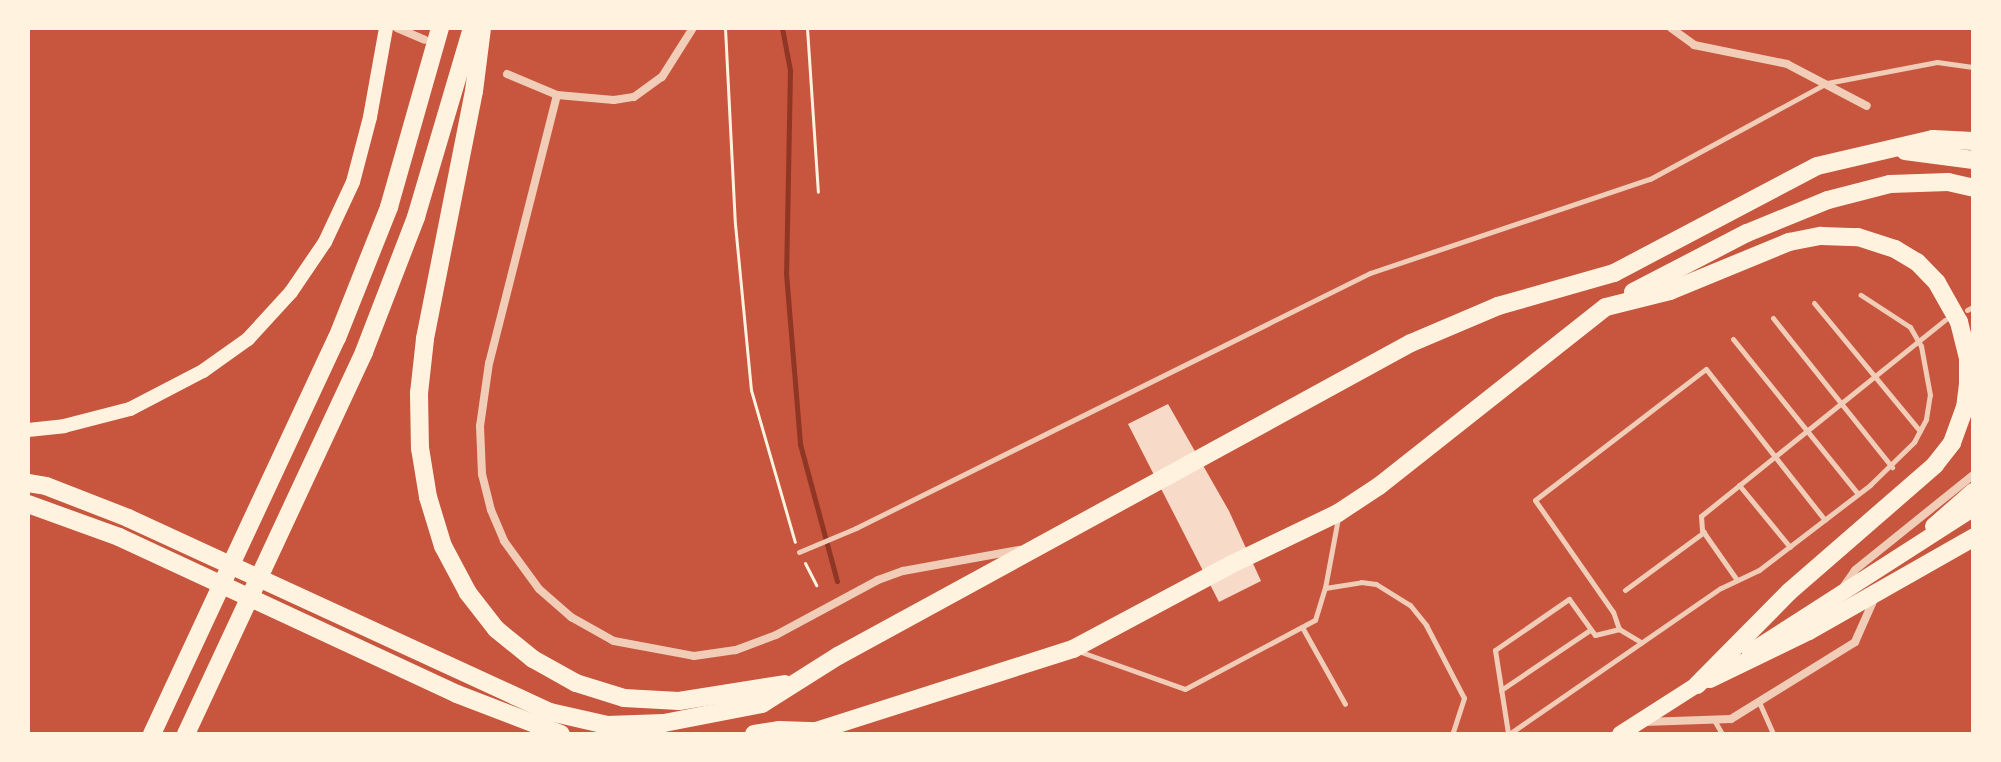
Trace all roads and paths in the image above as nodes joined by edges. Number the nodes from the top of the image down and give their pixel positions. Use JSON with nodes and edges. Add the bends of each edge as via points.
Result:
{"nodes":[{"id":1,"x":386,"y":28,"type":"edge"},
{"id":2,"x":397,"y":28,"type":"edge"},
{"id":3,"x":472,"y":28,"type":"edge"},
{"id":4,"x":482,"y":28,"type":"edge"},
{"id":5,"x":693,"y":28,"type":"edge"},
{"id":6,"x":725,"y":28,"type":"edge"},
{"id":7,"x":807,"y":28,"type":"edge"},
{"id":8,"x":1671,"y":28,"type":"edge"},
{"id":9,"x":432,"y":34,"type":"edge"},
{"id":10,"x":1973,"y":67,"type":"edge"},
{"id":11,"x":507,"y":74,"type":"dead end"},
{"id":12,"x":1827,"y":83,"type":"junction"},
{"id":13,"x":557,"y":95,"type":"junction"},
{"id":14,"x":1867,"y":106,"type":"dead end"},
{"id":15,"x":1973,"y":141,"type":"edge"},
{"id":16,"x":1884,"y":149,"type":"junction"},
{"id":17,"x":1973,"y":160,"type":"edge"},
{"id":18,"x":1973,"y":188,"type":"edge"},
{"id":19,"x":818,"y":192,"type":"dead end"},
{"id":20,"x":1861,"y":295,"type":"dead end"},
{"id":21,"x":1814,"y":303,"type":"dead end"},
{"id":22,"x":1606,"y":307,"type":"junction"},
{"id":23,"x":1773,"y":318,"type":"dead end"},
{"id":24,"x":1945,"y":320,"type":"dead end"},
{"id":25,"x":1733,"y":339,"type":"dead end"},
{"id":26,"x":1920,"y":343,"type":"junction"},
{"id":27,"x":1876,"y":378,"type":"junction"},
{"id":28,"x":1842,"y":404,"type":"junction"},
{"id":29,"x":28,"y":430,"type":"edge"},
{"id":30,"x":1808,"y":431,"type":"junction"},
{"id":31,"x":1920,"y":431,"type":"junction"},
{"id":32,"x":1774,"y":458,"type":"junction"},
{"id":33,"x":1892,"y":467,"type":"junction"},
{"id":34,"x":1973,"y":475,"type":"edge"},
{"id":35,"x":28,"y":483,"type":"edge"},
{"id":36,"x":1739,"y":485,"type":"junction"},
{"id":37,"x":1973,"y":491,"type":"edge"},
{"id":38,"x":1858,"y":494,"type":"junction"},
{"id":39,"x":28,"y":504,"type":"edge"},
{"id":40,"x":1973,"y":509,"type":"edge"},
{"id":41,"x":1338,"y":513,"type":"junction"},
{"id":42,"x":1825,"y":520,"type":"junction"},
{"id":43,"x":1704,"y":532,"type":"junction"},
{"id":44,"x":1973,"y":538,"type":"edge"},
{"id":45,"x":1036,"y":547,"type":"junction"},
{"id":46,"x":1790,"y":547,"type":"junction"},
{"id":47,"x":799,"y":552,"type":"junction"},
{"id":48,"x":1896,"y":559,"type":"junction"},
{"id":49,"x":1737,"y":580,"type":"junction"},
{"id":50,"x":816,"y":585,"type":"dead end"},
{"id":51,"x":1325,"y":588,"type":"junction"},
{"id":52,"x":1625,"y":590,"type":"dead end"},
{"id":53,"x":1877,"y":592,"type":"junction"},
{"id":54,"x":1833,"y":600,"type":"junction"},
{"id":55,"x":1302,"y":627,"type":"junction"},
{"id":56,"x":1619,"y":629,"type":"junction"},
{"id":57,"x":1590,"y":630,"type":"junction"},
{"id":58,"x":1641,"y":642,"type":"junction"},
{"id":59,"x":1073,"y":649,"type":"junction"},
{"id":60,"x":795,"y":682,"type":"junction"},
{"id":61,"x":1697,"y":685,"type":"junction"},
{"id":62,"x":1501,"y":690,"type":"junction"},
{"id":63,"x":171,"y":695,"type":"junction"},
{"id":64,"x":1759,"y":702,"type":"junction"},
{"id":65,"x":1345,"y":704,"type":"dead end"},
{"id":66,"x":1714,"y":719,"type":"junction"},
{"id":67,"x":1639,"y":722,"type":"junction"},
{"id":68,"x":812,"y":733,"type":"edge"},
{"id":69,"x":144,"y":734,"type":"edge"},
{"id":70,"x":152,"y":734,"type":"edge"},
{"id":71,"x":186,"y":734,"type":"edge"},
{"id":72,"x":561,"y":734,"type":"edge"},
{"id":73,"x":754,"y":734,"type":"edge"},
{"id":74,"x":1452,"y":734,"type":"edge"},
{"id":75,"x":1508,"y":734,"type":"edge"},
{"id":76,"x":1620,"y":734,"type":"edge"},
{"id":77,"x":1722,"y":734,"type":"edge"},
{"id":78,"x":1773,"y":734,"type":"edge"}],
"edges":[{"from":1,"to":29,"type":"main road","via":[[353,182],[325,242],[291,292],[248,339],[203,371],[130,409]]},
{"from":2,"to":9,"type":"street"},
{"from":3,"to":71,"type":"highway","via":[[416,217],[364,352]]},
{"from":4,"to":60,"type":"highway","via":[[419,393],[420,448],[443,546],[468,593],[496,629],[533,659],[576,683],[624,698],[679,701]]},
{"from":5,"to":13,"type":"street","via":[[662,77],[634,97]]},
{"from":6,"to":47,"type":"path","via":[[735,224],[751,390]]},
{"from":7,"to":19,"type":"path"},
{"from":8,"to":12,"type":"street","via":[[1694,45],[1787,64]]},
{"from":9,"to":63,"type":"highway","via":[[389,207],[337,338]]},
{"from":10,"to":12,"type":"lane","via":[[1937,62]]},
{"from":11,"to":13,"type":"street"},
{"from":12,"to":14,"type":"street"},
{"from":12,"to":47,"type":"lane","via":[[1650,179],[1370,273]]},
{"from":13,"to":45,"type":"street","via":[[489,363],[480,426],[482,474],[491,510],[504,541],[539,589],[571,617],[614,641],[694,656],[736,650],[776,635],[903,571]]},
{"from":15,"to":16,"type":"highway","via":[[1933,139]]},
{"from":16,"to":17,"type":"highway"},
{"from":16,"to":45,"type":"highway","via":[[1817,166],[1614,273],[1498,306],[1411,343]]},
{"from":18,"to":22,"type":"highway","via":[[1948,182],[1890,184],[1828,200],[1747,233]]},
{"from":20,"to":26,"type":"lane","via":[[1910,327]]},
{"from":21,"to":27,"type":"lane"},
{"from":22,"to":41,"type":"highway"},
{"from":22,"to":61,"type":"highway","via":[[1670,291],[1789,242],[1841,235],[1873,241],[1917,262],[1937,283],[1959,322],[1968,359],[1960,425],[1944,455],[1789,592]]},
{"from":23,"to":28,"type":"lane"},
{"from":24,"to":26,"type":"lane"},
{"from":25,"to":30,"type":"lane"},
{"from":26,"to":27,"type":"lane"},
{"from":26,"to":31,"type":"lane","via":[[1930,395]]},
{"from":27,"to":28,"type":"lane"},
{"from":27,"to":31,"type":"lane"},
{"from":28,"to":30,"type":"lane"},
{"from":28,"to":33,"type":"lane"},
{"from":30,"to":32,"type":"lane"},
{"from":30,"to":38,"type":"lane"},
{"from":31,"to":33,"type":"lane"},
{"from":32,"to":36,"type":"lane"},
{"from":32,"to":42,"type":"lane"},
{"from":32,"to":56,"type":"lane","via":[[1706,369],[1535,500],[1613,612]]},
{"from":33,"to":38,"type":"lane"},
{"from":34,"to":54,"type":"street","via":[[1855,570]]},
{"from":35,"to":60,"type":"highway","via":[[128,518],[550,712],[607,725],[664,723],[762,704]]},
{"from":36,"to":43,"type":"lane","via":[[1701,516]]},
{"from":36,"to":46,"type":"lane"},
{"from":37,"to":48,"type":"main road"},
{"from":38,"to":42,"type":"lane"},
{"from":39,"to":72,"type":"highway","via":[[119,537],[483,705]]},
{"from":40,"to":48,"type":"main road"},
{"from":41,"to":51,"type":"lane"},
{"from":41,"to":59,"type":"highway"},
{"from":42,"to":46,"type":"lane"},
{"from":43,"to":49,"type":"lane"},
{"from":43,"to":52,"type":"lane"},
{"from":44,"to":53,"type":"highway"},
{"from":45,"to":60,"type":"highway"},
{"from":46,"to":49,"type":"lane"},
{"from":47,"to":50,"type":"path"},
{"from":48,"to":53,"type":"street"},
{"from":48,"to":54,"type":"main road"},
{"from":49,"to":58,"type":"lane"},
{"from":51,"to":55,"type":"lane","via":[[1315,620]]},
{"from":51,"to":74,"type":"lane","via":[[1376,584],[1410,605],[1464,698]]},
{"from":53,"to":61,"type":"highway"},
{"from":53,"to":64,"type":"street","via":[[1855,642]]},
{"from":54,"to":61,"type":"main road"},
{"from":55,"to":59,"type":"lane","via":[[1185,689]]},
{"from":55,"to":65,"type":"lane"},
{"from":56,"to":57,"type":"lane","via":[[1595,635]]},
{"from":56,"to":58,"type":"lane"},
{"from":57,"to":62,"type":"lane"},
{"from":57,"to":62,"type":"lane","via":[[1569,599],[1495,650]]},
{"from":58,"to":75,"type":"lane"},
{"from":59,"to":68,"type":"highway"},
{"from":61,"to":67,"type":"main road"},
{"from":62,"to":75,"type":"lane"},
{"from":63,"to":69,"type":"highway"},
{"from":63,"to":70,"type":"highway"},
{"from":64,"to":66,"type":"street","via":[[1731,719]]},
{"from":64,"to":78,"type":"lane"},
{"from":66,"to":67,"type":"street"},
{"from":66,"to":77,"type":"lane"},
{"from":67,"to":76,"type":"main road"},
{"from":68,"to":73,"type":"highway"}]}
